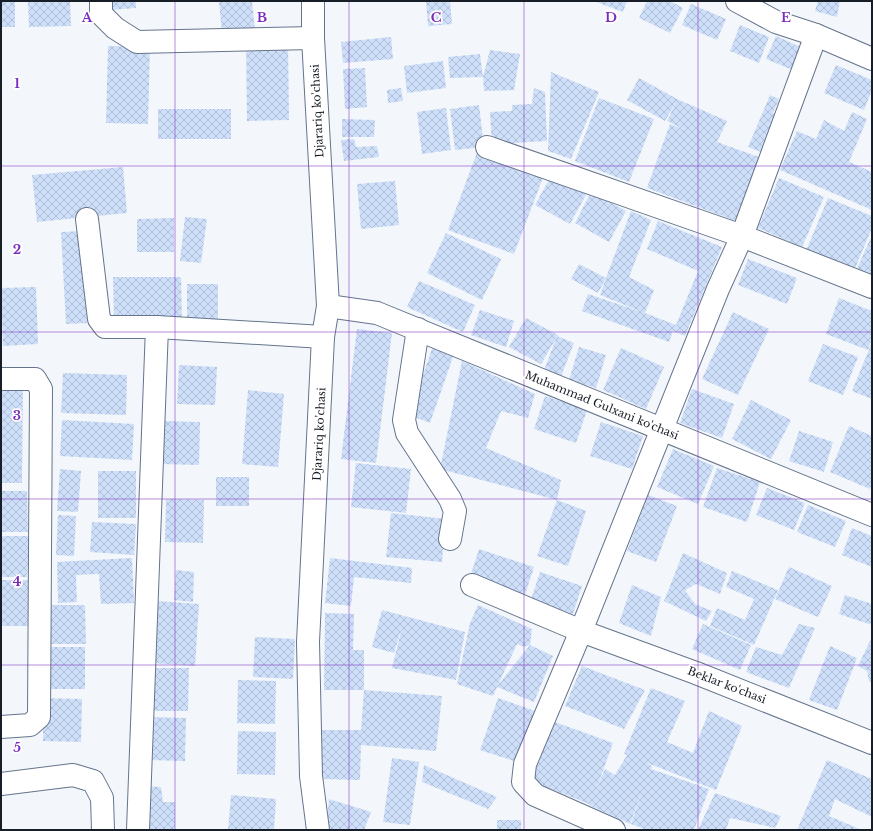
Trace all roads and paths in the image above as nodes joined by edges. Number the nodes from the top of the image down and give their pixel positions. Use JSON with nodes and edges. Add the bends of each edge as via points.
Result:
{"nodes":[{"id":1,"x":101,"y":1,"type":"edge"},
{"id":2,"x":313,"y":1,"type":"edge"},
{"id":3,"x":737,"y":1,"type":"edge"},
{"id":4,"x":816,"y":35,"type":"junction"},
{"id":5,"x":313,"y":38,"type":"junction"},
{"id":6,"x":872,"y":59,"type":"edge"},
{"id":7,"x":487,"y":147,"type":"dead end"},
{"id":8,"x":87,"y":219,"type":"dead end"},
{"id":9,"x":742,"y":236,"type":"junction"},
{"id":10,"x":872,"y":287,"type":"edge"},
{"id":11,"x":328,"y":306,"type":"junction"},
{"id":12,"x":157,"y":327,"type":"junction"},
{"id":13,"x":418,"y":330,"type":"junction"},
{"id":14,"x":324,"y":337,"type":"junction"},
{"id":15,"x":1,"y":378,"type":"edge"},
{"id":16,"x":661,"y":429,"type":"junction"},
{"id":17,"x":872,"y":515,"type":"edge"},
{"id":18,"x":450,"y":539,"type":"dead end"},
{"id":19,"x":472,"y":585,"type":"dead end"},
{"id":20,"x":581,"y":631,"type":"junction"},
{"id":21,"x":1,"y":727,"type":"edge"},
{"id":22,"x":872,"y":743,"type":"edge"},
{"id":23,"x":1,"y":784,"type":"edge"},
{"id":24,"x":103,"y":830,"type":"edge"},
{"id":25,"x":138,"y":830,"type":"edge"},
{"id":26,"x":318,"y":830,"type":"edge"},
{"id":27,"x":614,"y":830,"type":"edge"}],
"edges":[{"from":1,"to":5,"type":"street","via":[[102,14],[115,28],[137,42]]},
{"from":2,"to":5,"type":"street","name":"Djarariq ko'chasi"},
{"from":3,"to":4,"type":"street","via":[[776,22]]},
{"from":4,"to":6,"type":"street"},
{"from":4,"to":9,"type":"street"},
{"from":5,"to":11,"type":"street","name":"Djarariq ko'chasi"},
{"from":7,"to":9,"type":"street"},
{"from":8,"to":12,"type":"street","via":[[99,319],[105,327]]},
{"from":9,"to":10,"type":"street"},
{"from":9,"to":16,"type":"street"},
{"from":11,"to":13,"type":"street","name":"Muhammad Gulxani ko'chasi","via":[[377,313]]},
{"from":11,"to":14,"type":"street","name":"Djarariq ko'chasi"},
{"from":12,"to":14,"type":"street"},
{"from":12,"to":25,"type":"street"},
{"from":13,"to":16,"type":"street","name":"Muhammad Gulxani ko'chasi"},
{"from":13,"to":18,"type":"street","via":[[404,420],[407,433],[450,499],[454,511]]},
{"from":14,"to":26,"type":"street","name":"Djarariq ko'chasi","via":[[308,642],[311,776]]},
{"from":15,"to":21,"type":"street","via":[[35,379],[41,389],[39,717],[30,725]]},
{"from":16,"to":17,"type":"street","name":"Muhammad Gulxani ko'chasi"},
{"from":16,"to":20,"type":"street"},
{"from":19,"to":20,"type":"street","name":"Beklar ko'chasi"},
{"from":20,"to":22,"type":"street","name":"Beklar ko'chasi","via":[[696,672]]},
{"from":20,"to":27,"type":"street","via":[[525,764],[523,782],[535,795]]},
{"from":23,"to":24,"type":"street","via":[[73,775],[93,781],[102,798]]}]}
